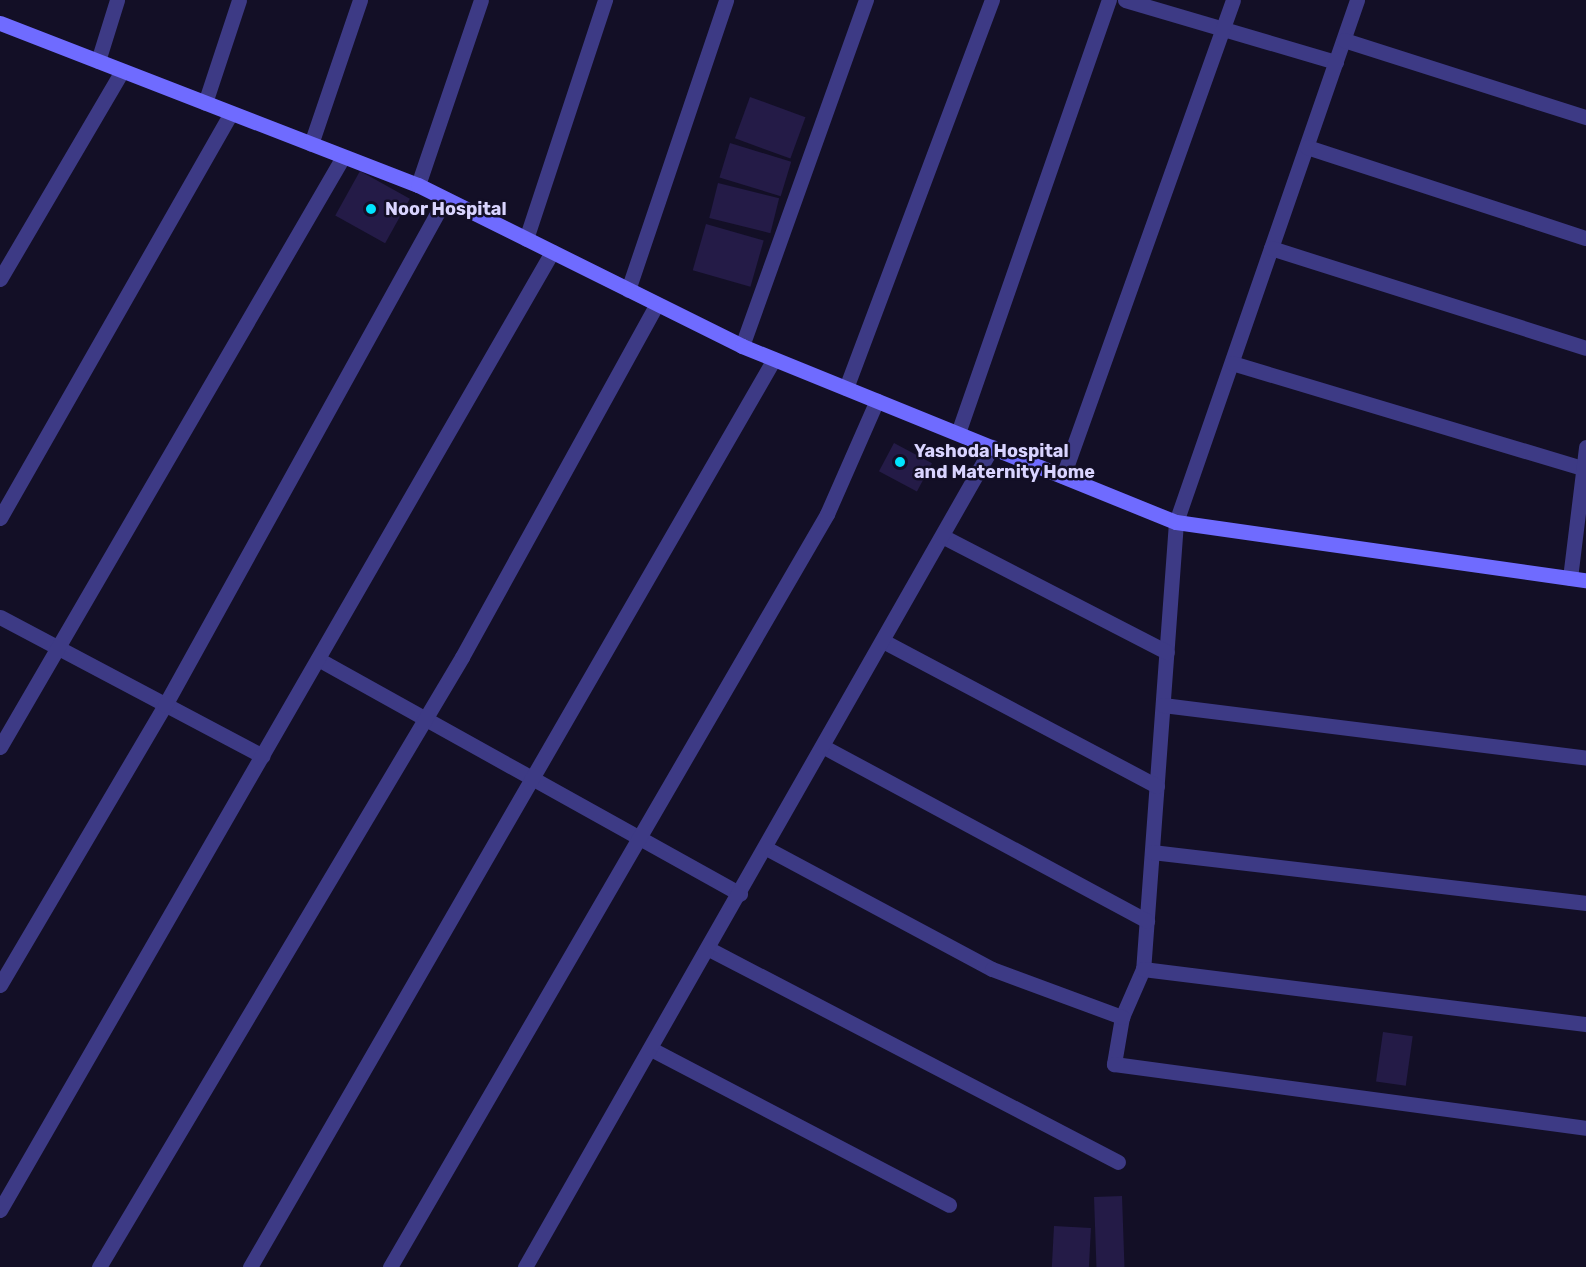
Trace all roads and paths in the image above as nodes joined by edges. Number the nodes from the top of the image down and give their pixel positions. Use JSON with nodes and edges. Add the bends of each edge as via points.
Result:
{"nodes":[{"id":1,"x":117,"y":0,"type":"edge"},
{"id":2,"x":239,"y":0,"type":"edge"},
{"id":3,"x":360,"y":0,"type":"edge"},
{"id":4,"x":481,"y":0,"type":"edge"},
{"id":5,"x":605,"y":0,"type":"edge"},
{"id":6,"x":726,"y":0,"type":"edge"},
{"id":7,"x":866,"y":0,"type":"edge"},
{"id":8,"x":992,"y":0,"type":"edge"},
{"id":9,"x":1109,"y":0,"type":"edge"},
{"id":10,"x":1125,"y":0,"type":"edge"},
{"id":11,"x":1233,"y":0,"type":"edge"},
{"id":12,"x":1358,"y":0,"type":"edge"},
{"id":13,"x":0,"y":23,"type":"edge"},
{"id":14,"x":1223,"y":28,"type":"junction"},
{"id":15,"x":1344,"y":40,"type":"junction"},
{"id":16,"x":98,"y":61,"type":"junction"},
{"id":17,"x":1336,"y":62,"type":"junction"},
{"id":18,"x":122,"y":70,"type":"junction"},
{"id":19,"x":205,"y":103,"type":"junction"},
{"id":20,"x":231,"y":113,"type":"junction"},
{"id":21,"x":1586,"y":117,"type":"edge"},
{"id":22,"x":311,"y":144,"type":"junction"},
{"id":23,"x":1307,"y":147,"type":"junction"},
{"id":24,"x":343,"y":157,"type":"junction"},
{"id":25,"x":418,"y":185,"type":"junction"},
{"id":26,"x":445,"y":199,"type":"junction"},
{"id":27,"x":1586,"y":238,"type":"edge"},
{"id":28,"x":526,"y":239,"type":"junction"},
{"id":29,"x":1271,"y":248,"type":"junction"},
{"id":30,"x":552,"y":252,"type":"junction"},
{"id":31,"x":0,"y":279,"type":"edge"},
{"id":32,"x":628,"y":290,"type":"junction"},
{"id":33,"x":657,"y":304,"type":"junction"},
{"id":34,"x":742,"y":346,"type":"junction"},
{"id":35,"x":1586,"y":348,"type":"edge"},
{"id":36,"x":774,"y":359,"type":"junction"},
{"id":37,"x":1232,"y":363,"type":"junction"},
{"id":38,"x":846,"y":388,"type":"junction"},
{"id":39,"x":877,"y":400,"type":"junction"},
{"id":40,"x":958,"y":433,"type":"junction"},
{"id":41,"x":992,"y":447,"type":"junction"},
{"id":42,"x":1586,"y":447,"type":"edge"},
{"id":43,"x":1583,"y":468,"type":"junction"},
{"id":44,"x":1063,"y":476,"type":"junction"},
{"id":45,"x":0,"y":518,"type":"edge"},
{"id":46,"x":1176,"y":522,"type":"junction"},
{"id":47,"x":942,"y":536,"type":"junction"},
{"id":48,"x":1570,"y":578,"type":"junction"},
{"id":49,"x":1586,"y":580,"type":"edge"},
{"id":50,"x":0,"y":617,"type":"edge"},
{"id":51,"x":883,"y":641,"type":"junction"},
{"id":52,"x":56,"y":646,"type":"junction"},
{"id":53,"x":1167,"y":652,"type":"junction"},
{"id":54,"x":318,"y":659,"type":"junction"},
{"id":55,"x":165,"y":705,"type":"junction"},
{"id":56,"x":1163,"y":705,"type":"junction"},
{"id":57,"x":424,"y":720,"type":"junction"},
{"id":58,"x":0,"y":747,"type":"edge"},
{"id":59,"x":824,"y":747,"type":"junction"},
{"id":60,"x":262,"y":756,"type":"junction"},
{"id":61,"x":1586,"y":758,"type":"edge"},
{"id":62,"x":534,"y":782,"type":"junction"},
{"id":63,"x":1157,"y":786,"type":"junction"},
{"id":64,"x":635,"y":837,"type":"junction"},
{"id":65,"x":766,"y":848,"type":"junction"},
{"id":66,"x":1152,"y":852,"type":"junction"},
{"id":67,"x":740,"y":894,"type":"junction"},
{"id":68,"x":1586,"y":903,"type":"edge"},
{"id":69,"x":1147,"y":921,"type":"junction"},
{"id":70,"x":709,"y":949,"type":"junction"},
{"id":71,"x":1143,"y":969,"type":"junction"},
{"id":72,"x":0,"y":985,"type":"edge"},
{"id":73,"x":1122,"y":1017,"type":"junction"},
{"id":74,"x":1586,"y":1024,"type":"edge"},
{"id":75,"x":652,"y":1050,"type":"junction"},
{"id":76,"x":1586,"y":1128,"type":"edge"},
{"id":77,"x":1118,"y":1162,"type":"dead end"},
{"id":78,"x":949,"y":1205,"type":"dead end"},
{"id":79,"x":0,"y":1210,"type":"edge"},
{"id":80,"x":99,"y":1267,"type":"edge"},
{"id":81,"x":250,"y":1267,"type":"edge"},
{"id":82,"x":390,"y":1267,"type":"edge"},
{"id":83,"x":525,"y":1267,"type":"edge"}],
"edges":[{"from":1,"to":16,"type":"street"},
{"from":2,"to":19,"type":"street"},
{"from":3,"to":22,"type":"street"},
{"from":4,"to":25,"type":"street"},
{"from":5,"to":28,"type":"street"},
{"from":6,"to":32,"type":"street"},
{"from":7,"to":34,"type":"street"},
{"from":8,"to":38,"type":"street"},
{"from":9,"to":40,"type":"street"},
{"from":10,"to":14,"type":"street"},
{"from":11,"to":14,"type":"street"},
{"from":12,"to":15,"type":"street"},
{"from":13,"to":16,"type":"street"},
{"from":14,"to":17,"type":"street"},
{"from":14,"to":44,"type":"street"},
{"from":15,"to":17,"type":"street"},
{"from":15,"to":21,"type":"street"},
{"from":16,"to":18,"type":"street"},
{"from":17,"to":23,"type":"street"},
{"from":18,"to":19,"type":"street"},
{"from":18,"to":31,"type":"street"},
{"from":19,"to":20,"type":"street"},
{"from":20,"to":22,"type":"street"},
{"from":20,"to":45,"type":"street"},
{"from":22,"to":24,"type":"street"},
{"from":23,"to":27,"type":"street"},
{"from":23,"to":29,"type":"street"},
{"from":24,"to":25,"type":"street"},
{"from":24,"to":52,"type":"street"},
{"from":25,"to":26,"type":"street"},
{"from":26,"to":28,"type":"street"},
{"from":26,"to":55,"type":"street"},
{"from":28,"to":30,"type":"street"},
{"from":29,"to":35,"type":"street"},
{"from":29,"to":37,"type":"street"},
{"from":30,"to":32,"type":"street"},
{"from":30,"to":54,"type":"street"},
{"from":32,"to":33,"type":"street"},
{"from":33,"to":34,"type":"street"},
{"from":33,"to":57,"type":"street"},
{"from":34,"to":36,"type":"street"},
{"from":36,"to":38,"type":"street"},
{"from":36,"to":62,"type":"street"},
{"from":37,"to":43,"type":"street"},
{"from":37,"to":46,"type":"street"},
{"from":38,"to":39,"type":"street"},
{"from":39,"to":40,"type":"street"},
{"from":39,"to":64,"type":"street","via":[[827,514]]},
{"from":40,"to":41,"type":"street"},
{"from":41,"to":44,"type":"street"},
{"from":41,"to":47,"type":"street"},
{"from":42,"to":43,"type":"street"},
{"from":43,"to":48,"type":"street"},
{"from":44,"to":46,"type":"street"},
{"from":46,"to":48,"type":"street"},
{"from":46,"to":53,"type":"street"},
{"from":47,"to":51,"type":"street"},
{"from":47,"to":53,"type":"street"},
{"from":48,"to":49,"type":"street"},
{"from":50,"to":52,"type":"street"},
{"from":51,"to":59,"type":"street"},
{"from":51,"to":63,"type":"street"},
{"from":52,"to":55,"type":"street"},
{"from":52,"to":58,"type":"street"},
{"from":53,"to":56,"type":"street"},
{"from":54,"to":57,"type":"street"},
{"from":54,"to":60,"type":"street"},
{"from":55,"to":60,"type":"street"},
{"from":55,"to":72,"type":"street"},
{"from":56,"to":61,"type":"street"},
{"from":56,"to":63,"type":"street"},
{"from":57,"to":62,"type":"street"},
{"from":57,"to":80,"type":"street"},
{"from":59,"to":65,"type":"street"},
{"from":59,"to":69,"type":"street"},
{"from":60,"to":79,"type":"street"},
{"from":62,"to":64,"type":"street"},
{"from":62,"to":81,"type":"street"},
{"from":63,"to":66,"type":"street"},
{"from":64,"to":67,"type":"street"},
{"from":64,"to":82,"type":"street"},
{"from":65,"to":67,"type":"street"},
{"from":65,"to":73,"type":"street","via":[[992,969]]},
{"from":66,"to":68,"type":"street"},
{"from":66,"to":69,"type":"street"},
{"from":67,"to":70,"type":"street"},
{"from":69,"to":71,"type":"street"},
{"from":70,"to":75,"type":"street"},
{"from":70,"to":77,"type":"street"},
{"from":71,"to":73,"type":"street"},
{"from":71,"to":74,"type":"street"},
{"from":73,"to":76,"type":"street","via":[[1114,1064]]},
{"from":75,"to":78,"type":"street"},
{"from":75,"to":83,"type":"street"}]}
